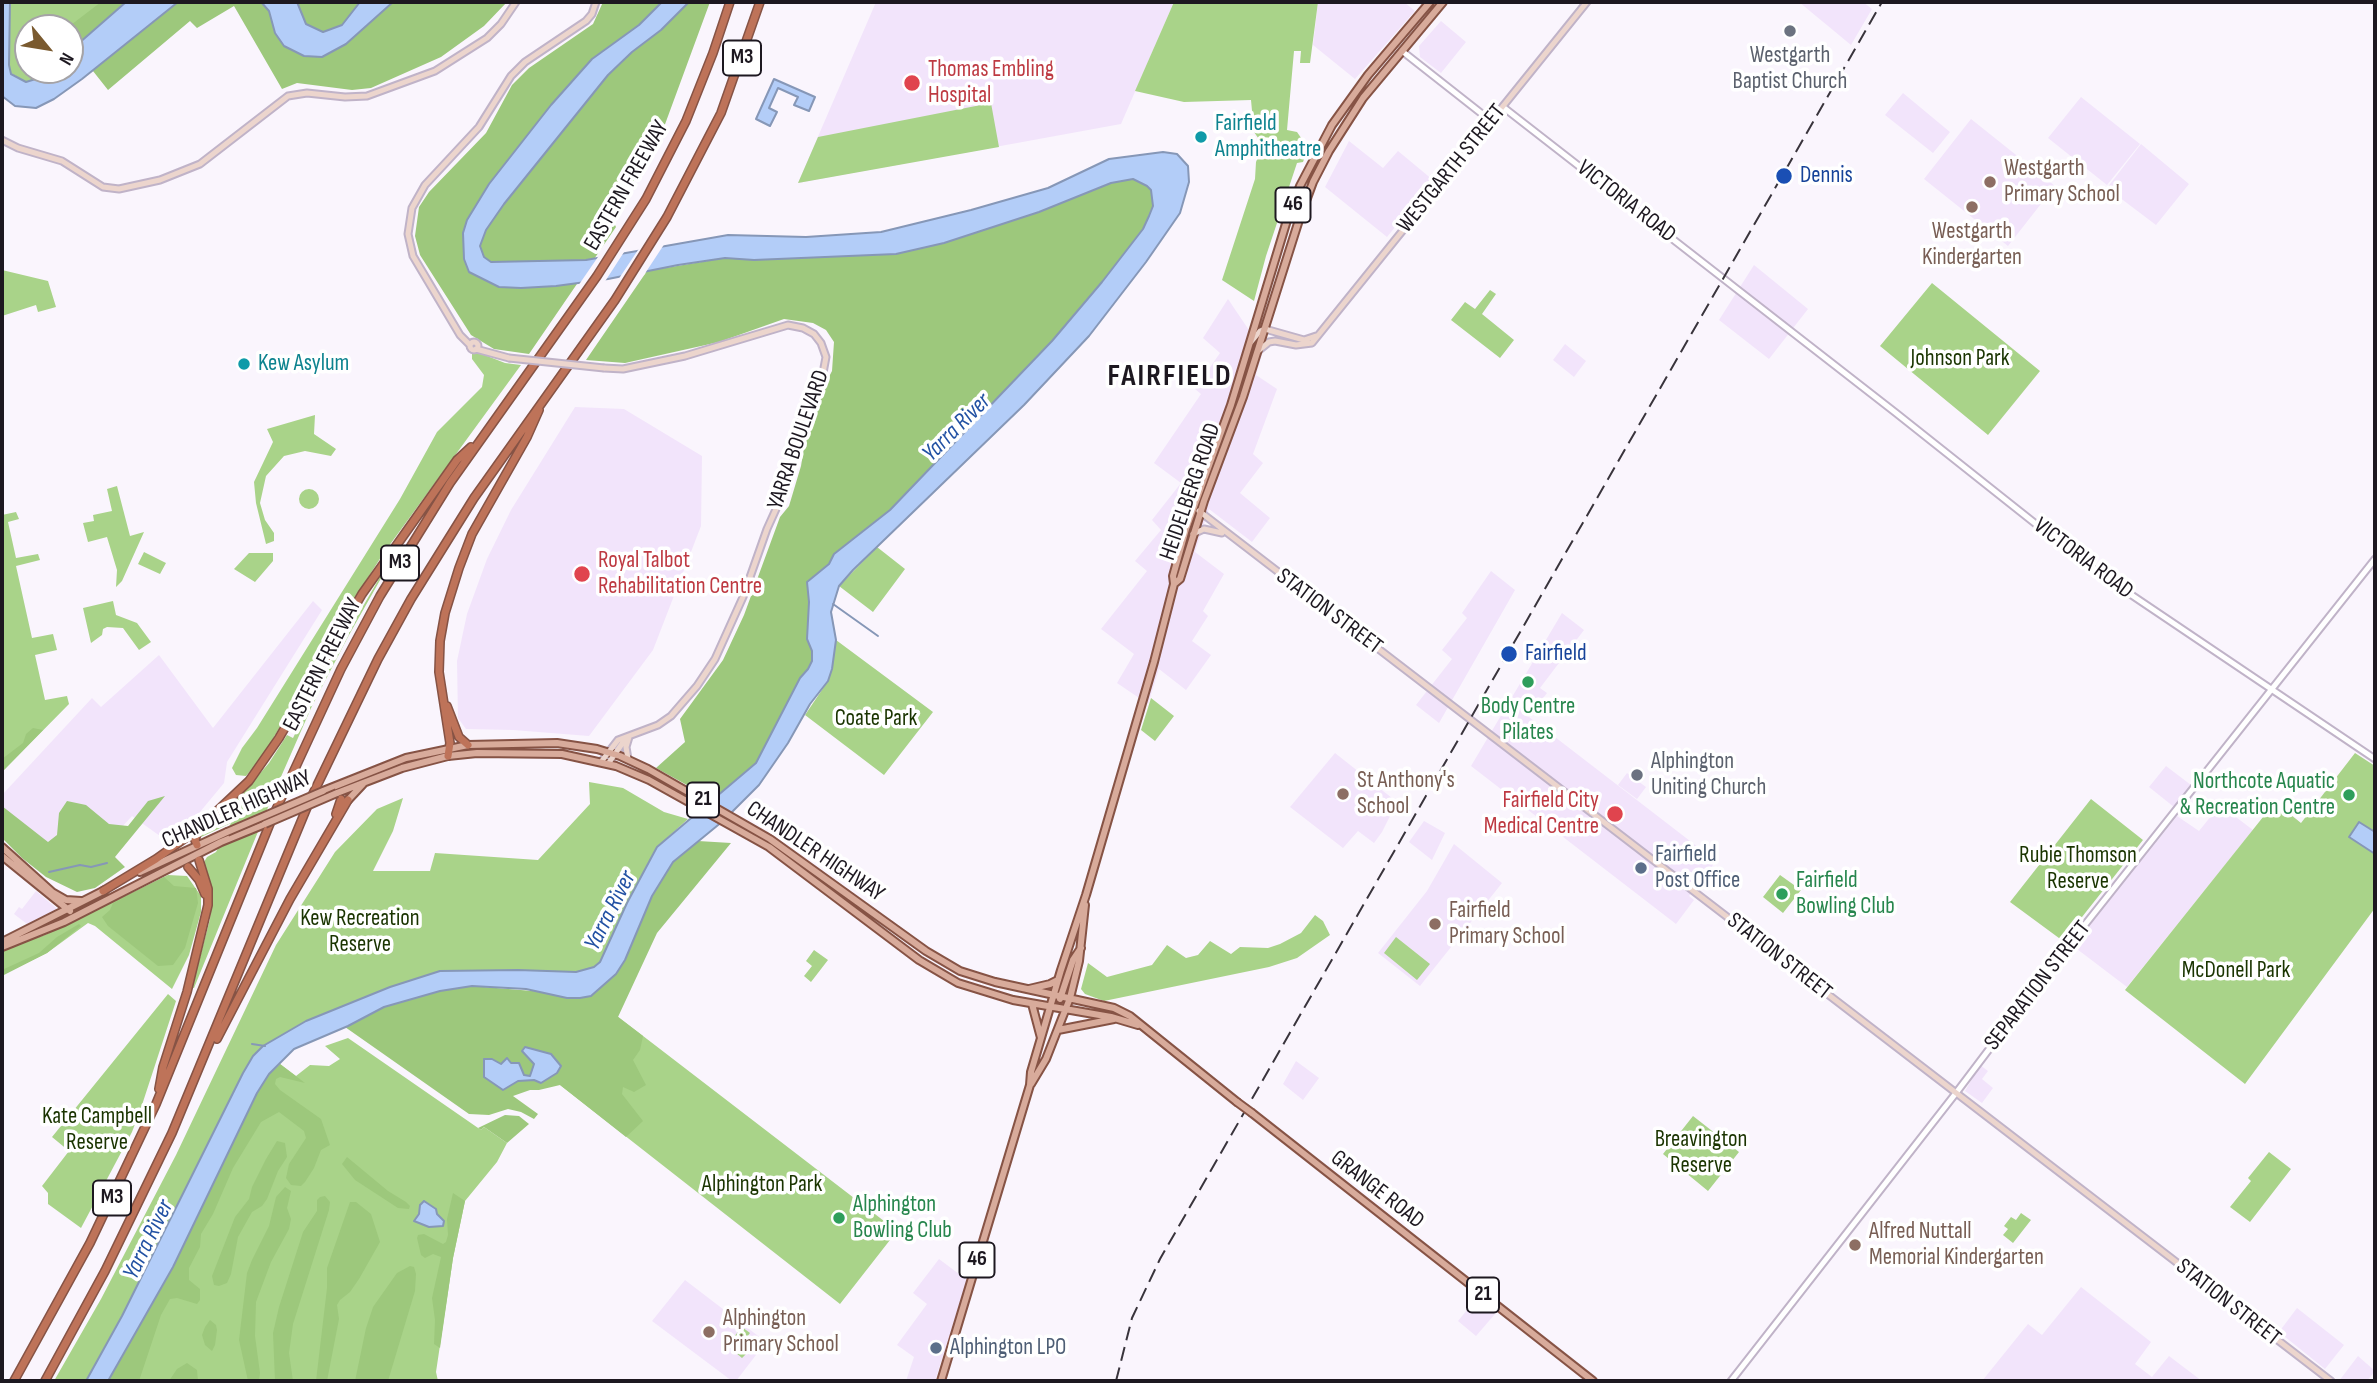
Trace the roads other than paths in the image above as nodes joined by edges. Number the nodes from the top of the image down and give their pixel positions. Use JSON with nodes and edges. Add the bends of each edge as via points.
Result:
{"nodes":[{"id":1,"x":516,"y":2,"type":"edge"},
{"id":2,"x":596,"y":2,"type":"edge"},
{"id":3,"x":730,"y":2,"type":"edge"},
{"id":4,"x":760,"y":2,"type":"edge"},
{"id":5,"x":1424,"y":2,"type":"edge"},
{"id":6,"x":1430,"y":2,"type":"edge"},
{"id":7,"x":1443,"y":2,"type":"edge"},
{"id":8,"x":1587,"y":2,"type":"edge"},
{"id":9,"x":1423,"y":10,"type":"junction"},
{"id":10,"x":1394,"y":44,"type":"junction"},
{"id":11,"x":1402,"y":51,"type":"junction"},
{"id":12,"x":1503,"y":107,"type":"junction"},
{"id":13,"x":1491,"y":121,"type":"junction"},
{"id":14,"x":2,"y":140,"type":"edge"},
{"id":15,"x":1266,"y":290,"type":"junction"},
{"id":16,"x":1276,"y":293,"type":"junction"},
{"id":17,"x":1265,"y":329,"type":"junction"},
{"id":18,"x":1290,"y":341,"type":"junction"},
{"id":19,"x":1251,"y":342,"type":"junction"},
{"id":20,"x":1258,"y":351,"type":"junction"},
{"id":21,"x":541,"y":402,"type":"junction"},
{"id":22,"x":481,"y":437,"type":"junction"},
{"id":23,"x":1194,"y":506,"type":"junction"},
{"id":24,"x":1200,"y":513,"type":"junction"},
{"id":25,"x":1193,"y":534,"type":"junction"},
{"id":26,"x":1232,"y":537,"type":"junction"},
{"id":27,"x":2375,"y":559,"type":"edge"},
{"id":28,"x":1174,"y":584,"type":"junction"},
{"id":29,"x":2271,"y":691,"type":"junction"},
{"id":30,"x":442,"y":695,"type":"junction"},
{"id":31,"x":629,"y":735,"type":"junction"},
{"id":32,"x":468,"y":745,"type":"junction"},
{"id":33,"x":449,"y":752,"type":"junction"},
{"id":34,"x":611,"y":753,"type":"junction"},
{"id":35,"x":628,"y":759,"type":"junction"},
{"id":36,"x":2375,"y":759,"type":"edge"},
{"id":37,"x":605,"y":763,"type":"junction"},
{"id":38,"x":364,"y":783,"type":"junction"},
{"id":39,"x":323,"y":791,"type":"junction"},
{"id":40,"x":341,"y":795,"type":"junction"},
{"id":41,"x":198,"y":829,"type":"junction"},
{"id":42,"x":197,"y":845,"type":"junction"},
{"id":43,"x":2,"y":847,"type":"edge"},
{"id":44,"x":2,"y":856,"type":"edge"},
{"id":45,"x":198,"y":857,"type":"junction"},
{"id":46,"x":180,"y":863,"type":"junction"},
{"id":47,"x":188,"y":867,"type":"joint"},
{"id":48,"x":103,"y":891,"type":"junction"},
{"id":49,"x":1086,"y":895,"type":"junction"},
{"id":50,"x":86,"y":900,"type":"junction"},
{"id":51,"x":67,"y":910,"type":"junction"},
{"id":52,"x":82,"y":913,"type":"junction"},
{"id":53,"x":1084,"y":914,"type":"junction"},
{"id":54,"x":206,"y":916,"type":"junction"},
{"id":55,"x":1072,"y":938,"type":"junction"},
{"id":56,"x":2,"y":945,"type":"edge"},
{"id":57,"x":1081,"y":947,"type":"junction"},
{"id":58,"x":1058,"y":980,"type":"junction"},
{"id":59,"x":1027,"y":989,"type":"junction"},
{"id":60,"x":1058,"y":996,"type":"junction"},
{"id":61,"x":1070,"y":998,"type":"junction"},
{"id":62,"x":1032,"y":1004,"type":"junction"},
{"id":63,"x":1051,"y":1007,"type":"junction"},
{"id":64,"x":1066,"y":1009,"type":"junction"},
{"id":65,"x":1119,"y":1018,"type":"junction"},
{"id":66,"x":1140,"y":1026,"type":"junction"},
{"id":67,"x":1058,"y":1030,"type":"junction"},
{"id":68,"x":1041,"y":1038,"type":"junction"},
{"id":69,"x":207,"y":1053,"type":"junction"},
{"id":70,"x":1030,"y":1085,"type":"junction"},
{"id":71,"x":1956,"y":1093,"type":"junction"},
{"id":72,"x":156,"y":1104,"type":"junction"},
{"id":73,"x":14,"y":1381,"type":"edge"},
{"id":74,"x":45,"y":1381,"type":"edge"},
{"id":75,"x":941,"y":1381,"type":"edge"},
{"id":76,"x":1593,"y":1381,"type":"edge"},
{"id":77,"x":1731,"y":1381,"type":"edge"},
{"id":78,"x":2331,"y":1381,"type":"edge"}],
"edges":[{"from":1,"to":14,"type":"main road","via":[[487,38],[435,71],[367,96],[288,96],[200,164],[160,180],[119,189],[103,187],[62,161]]},
{"from":2,"to":31,"type":"main road","name":"YARRA BOULEVARD","bridge":true,"via":[[586,21],[511,76],[479,127],[414,201],[408,228],[412,252],[454,324],[474,345],[497,355],[604,368],[623,369],[685,356],[788,325],[814,334],[826,357],[802,414],[786,487],[720,650],[671,716]]},
{"from":3,"to":22,"type":"highway","name":"EASTERN FREEWAY","number":"M3","via":[[686,121],[659,176],[576,307]]},
{"from":4,"to":21,"type":"highway","name":"EASTERN FREEWAY","number":"M3","via":[[721,113],[667,218]]},
{"from":5,"to":9,"type":"street"},
{"from":6,"to":9,"type":"main road","name":"HEIDELBERG ROAD","number":"46"},
{"from":7,"to":11,"type":"main road","name":"HEIDELBERG ROAD","number":"46"},
{"from":8,"to":12,"type":"main road","name":"WESTGARTH STREET"},
{"from":9,"to":10,"type":"main road","name":"HEIDELBERG ROAD","number":"46"},
{"from":10,"to":11,"type":"main road"},
{"from":10,"to":15,"type":"main road","name":"HEIDELBERG ROAD","number":"46","via":[[1350,99],[1318,150],[1288,217]]},
{"from":11,"to":13,"type":"street"},
{"from":11,"to":16,"type":"main road","name":"HEIDELBERG ROAD","number":"46","via":[[1363,98],[1329,151],[1298,220]]},
{"from":12,"to":13,"type":"main road","name":"WESTGARTH STREET"},
{"from":12,"to":29,"type":"street","name":"VICTORIA ROAD","via":[[2090,567]]},
{"from":13,"to":18,"type":"main road","name":"WESTGARTH STREET","via":[[1316,336],[1304,343]]},
{"from":15,"to":16,"type":"main road"},
{"from":15,"to":19,"type":"main road","name":"HEIDELBERG ROAD","number":"46"},
{"from":16,"to":17,"type":"main road","name":"HEIDELBERG ROAD","number":"46"},
{"from":17,"to":18,"type":"main road","name":"WESTGARTH STREET"},
{"from":17,"to":19,"type":"main road"},
{"from":17,"to":20,"type":"main road","name":"HEIDELBERG ROAD","number":"46"},
{"from":18,"to":20,"type":"main road","name":"WESTGARTH STREET","via":[[1269,342]]},
{"from":19,"to":23,"type":"main road","name":"HEIDELBERG ROAD","number":"46"},
{"from":20,"to":24,"type":"main road","name":"HEIDELBERG ROAD","number":"46"},
{"from":21,"to":30,"type":"highway","via":[[534,423],[475,527],[453,583],[440,641]]},
{"from":21,"to":69,"type":"highway","name":"EASTERN FREEWAY","number":"M3","via":[[445,543],[373,668],[310,800]]},
{"from":22,"to":41,"type":"highway","via":[[457,460],[370,582],[267,756],[235,796]]},
{"from":22,"to":72,"type":"highway","name":"EASTERN FREEWAY","number":"M3","via":[[380,596],[317,718]]},
{"from":23,"to":24,"type":"main road","name":"STATION STREET"},
{"from":23,"to":28,"type":"main road","name":"HEIDELBERG ROAD","number":"46"},
{"from":24,"to":25,"type":"main road","name":"HEIDELBERG ROAD","number":"46"},
{"from":24,"to":26,"type":"main road","name":"STATION STREET"},
{"from":25,"to":26,"type":"main road","via":[[1211,529]]},
{"from":25,"to":28,"type":"main road","name":"HEIDELBERG ROAD","number":"46","via":[[1180,579]]},
{"from":26,"to":71,"type":"main road","name":"STATION STREET"},
{"from":27,"to":29,"type":"street","name":"SEPARATION STREET"},
{"from":28,"to":49,"type":"main road","name":"HEIDELBERG ROAD","number":"46"},
{"from":29,"to":36,"type":"street","name":"VICTORIA ROAD"},
{"from":29,"to":71,"type":"street","name":"SEPARATION STREET"},
{"from":30,"to":32,"type":"highway","via":[[459,737]]},
{"from":30,"to":33,"type":"highway"},
{"from":31,"to":34,"type":"main road","name":"YARRA BOULEVARD","via":[[617,741]]},
{"from":31,"to":35,"type":"main road"},
{"from":32,"to":33,"type":"main road","name":"CHANDLER HIGHWAY","number":"21"},
{"from":32,"to":34,"type":"main road","name":"CHANDLER HIGHWAY","number":"21","via":[[558,743]]},
{"from":33,"to":37,"type":"main road","name":"CHANDLER HIGHWAY","number":"21","via":[[541,753]]},
{"from":33,"to":38,"type":"main road","name":"CHANDLER HIGHWAY","number":"21"},
{"from":33,"to":39,"type":"main road","name":"CHANDLER HIGHWAY","number":"21","via":[[428,752]]},
{"from":34,"to":35,"type":"main road","name":"CHANDLER HIGHWAY","number":"21"},
{"from":34,"to":37,"type":"main road","name":"YARRA BOULEVARD"},
{"from":35,"to":59,"type":"main road","name":"CHANDLER HIGHWAY","number":"21","via":[[758,832],[948,965]]},
{"from":37,"to":62,"type":"main road","name":"CHANDLER HIGHWAY","number":"21","via":[[640,775],[752,837],[940,973],[979,991]]},
{"from":38,"to":40,"type":"main road"},
{"from":38,"to":40,"type":"main road","name":"CHANDLER HIGHWAY","number":"21"},
{"from":39,"to":40,"type":"main road","bridge":true},
{"from":39,"to":42,"type":"main road","name":"CHANDLER HIGHWAY","number":"21","bridge":true},
{"from":40,"to":45,"type":"main road","name":"CHANDLER HIGHWAY","number":"21","bridge":true,"via":[[221,842]]},
{"from":40,"to":69,"type":"highway","via":[[334,821]]},
{"from":41,"to":42,"type":"highway"},
{"from":41,"to":48,"type":"highway"},
{"from":42,"to":45,"type":"main road"},
{"from":42,"to":48,"type":"main road","name":"CHANDLER HIGHWAY","number":"21"},
{"from":43,"to":50,"type":"main road","via":[[60,897]]},
{"from":44,"to":51,"type":"main road"},
{"from":45,"to":46,"type":"main road","name":"CHANDLER HIGHWAY","number":"21"},
{"from":45,"to":54,"type":"highway","via":[[208,889]]},
{"from":46,"to":47,"type":"main road"},
{"from":46,"to":52,"type":"main road","name":"CHANDLER HIGHWAY","number":"21"},
{"from":47,"to":54,"type":"highway","via":[[202,887]]},
{"from":48,"to":50,"type":"main road","name":"CHANDLER HIGHWAY","number":"21"},
{"from":49,"to":53,"type":"main road","name":"HEIDELBERG ROAD","number":"46"},
{"from":49,"to":55,"type":"main road","name":"HEIDELBERG ROAD","number":"46"},
{"from":50,"to":51,"type":"main road","name":"CHANDLER HIGHWAY"},
{"from":51,"to":52,"type":"main road"},
{"from":51,"to":56,"type":"main road","name":"CHANDLER HIGHWAY"},
{"from":52,"to":56,"type":"main road","name":"CHANDLER HIGHWAY"},
{"from":53,"to":55,"type":"main road"},
{"from":53,"to":57,"type":"main road","name":"HEIDELBERG ROAD","number":"46"},
{"from":54,"to":72,"type":"highway"},
{"from":55,"to":57,"type":"main road"},
{"from":55,"to":58,"type":"main road","name":"HEIDELBERG ROAD","number":"46"},
{"from":57,"to":60,"type":"main road"},
{"from":57,"to":61,"type":"main road","name":"HEIDELBERG ROAD","number":"46"},
{"from":58,"to":59,"type":"main road"},
{"from":58,"to":60,"type":"main road","name":"HEIDELBERG ROAD","number":"46"},
{"from":59,"to":60,"type":"main road","name":"CHANDLER HIGHWAY","number":"21"},
{"from":60,"to":61,"type":"main road","name":"CHANDLER HIGHWAY","number":"21"},
{"from":60,"to":63,"type":"main road","name":"HEIDELBERG ROAD","number":"46"},
{"from":61,"to":64,"type":"main road","name":"HEIDELBERG ROAD","number":"46"},
{"from":61,"to":66,"type":"main road","name":"GRANGE ROAD","number":"21","via":[[1114,1008]]},
{"from":62,"to":63,"type":"main road","name":"CHANDLER HIGHWAY","number":"21"},
{"from":62,"to":68,"type":"main road"},
{"from":63,"to":64,"type":"main road","name":"CHANDLER HIGHWAY","number":"21"},
{"from":63,"to":68,"type":"main road","name":"HEIDELBERG ROAD","number":"46"},
{"from":64,"to":65,"type":"main road","name":"GRANGE ROAD","number":"21"},
{"from":64,"to":67,"type":"main road","name":"HEIDELBERG ROAD","number":"46"},
{"from":65,"to":66,"type":"main road","name":"GRANGE ROAD","number":"21"},
{"from":65,"to":67,"type":"main road"},
{"from":66,"to":76,"type":"main road","name":"GRANGE ROAD","number":"21","bridge":true},
{"from":67,"to":70,"type":"main road","name":"HEIDELBERG ROAD","number":"46"},
{"from":68,"to":70,"type":"main road","name":"HEIDELBERG ROAD","number":"46"},
{"from":69,"to":74,"type":"highway","name":"EASTERN FREEWAY","number":"M3","via":[[137,1208]]},
{"from":70,"to":75,"type":"main road","name":"HEIDELBERG ROAD","number":"46"},
{"from":71,"to":77,"type":"street","name":"SEPARATION STREET"},
{"from":71,"to":78,"type":"main road","name":"STATION STREET"},
{"from":72,"to":73,"type":"highway","name":"EASTERN FREEWAY","number":"M3","via":[[90,1243]]}]}
